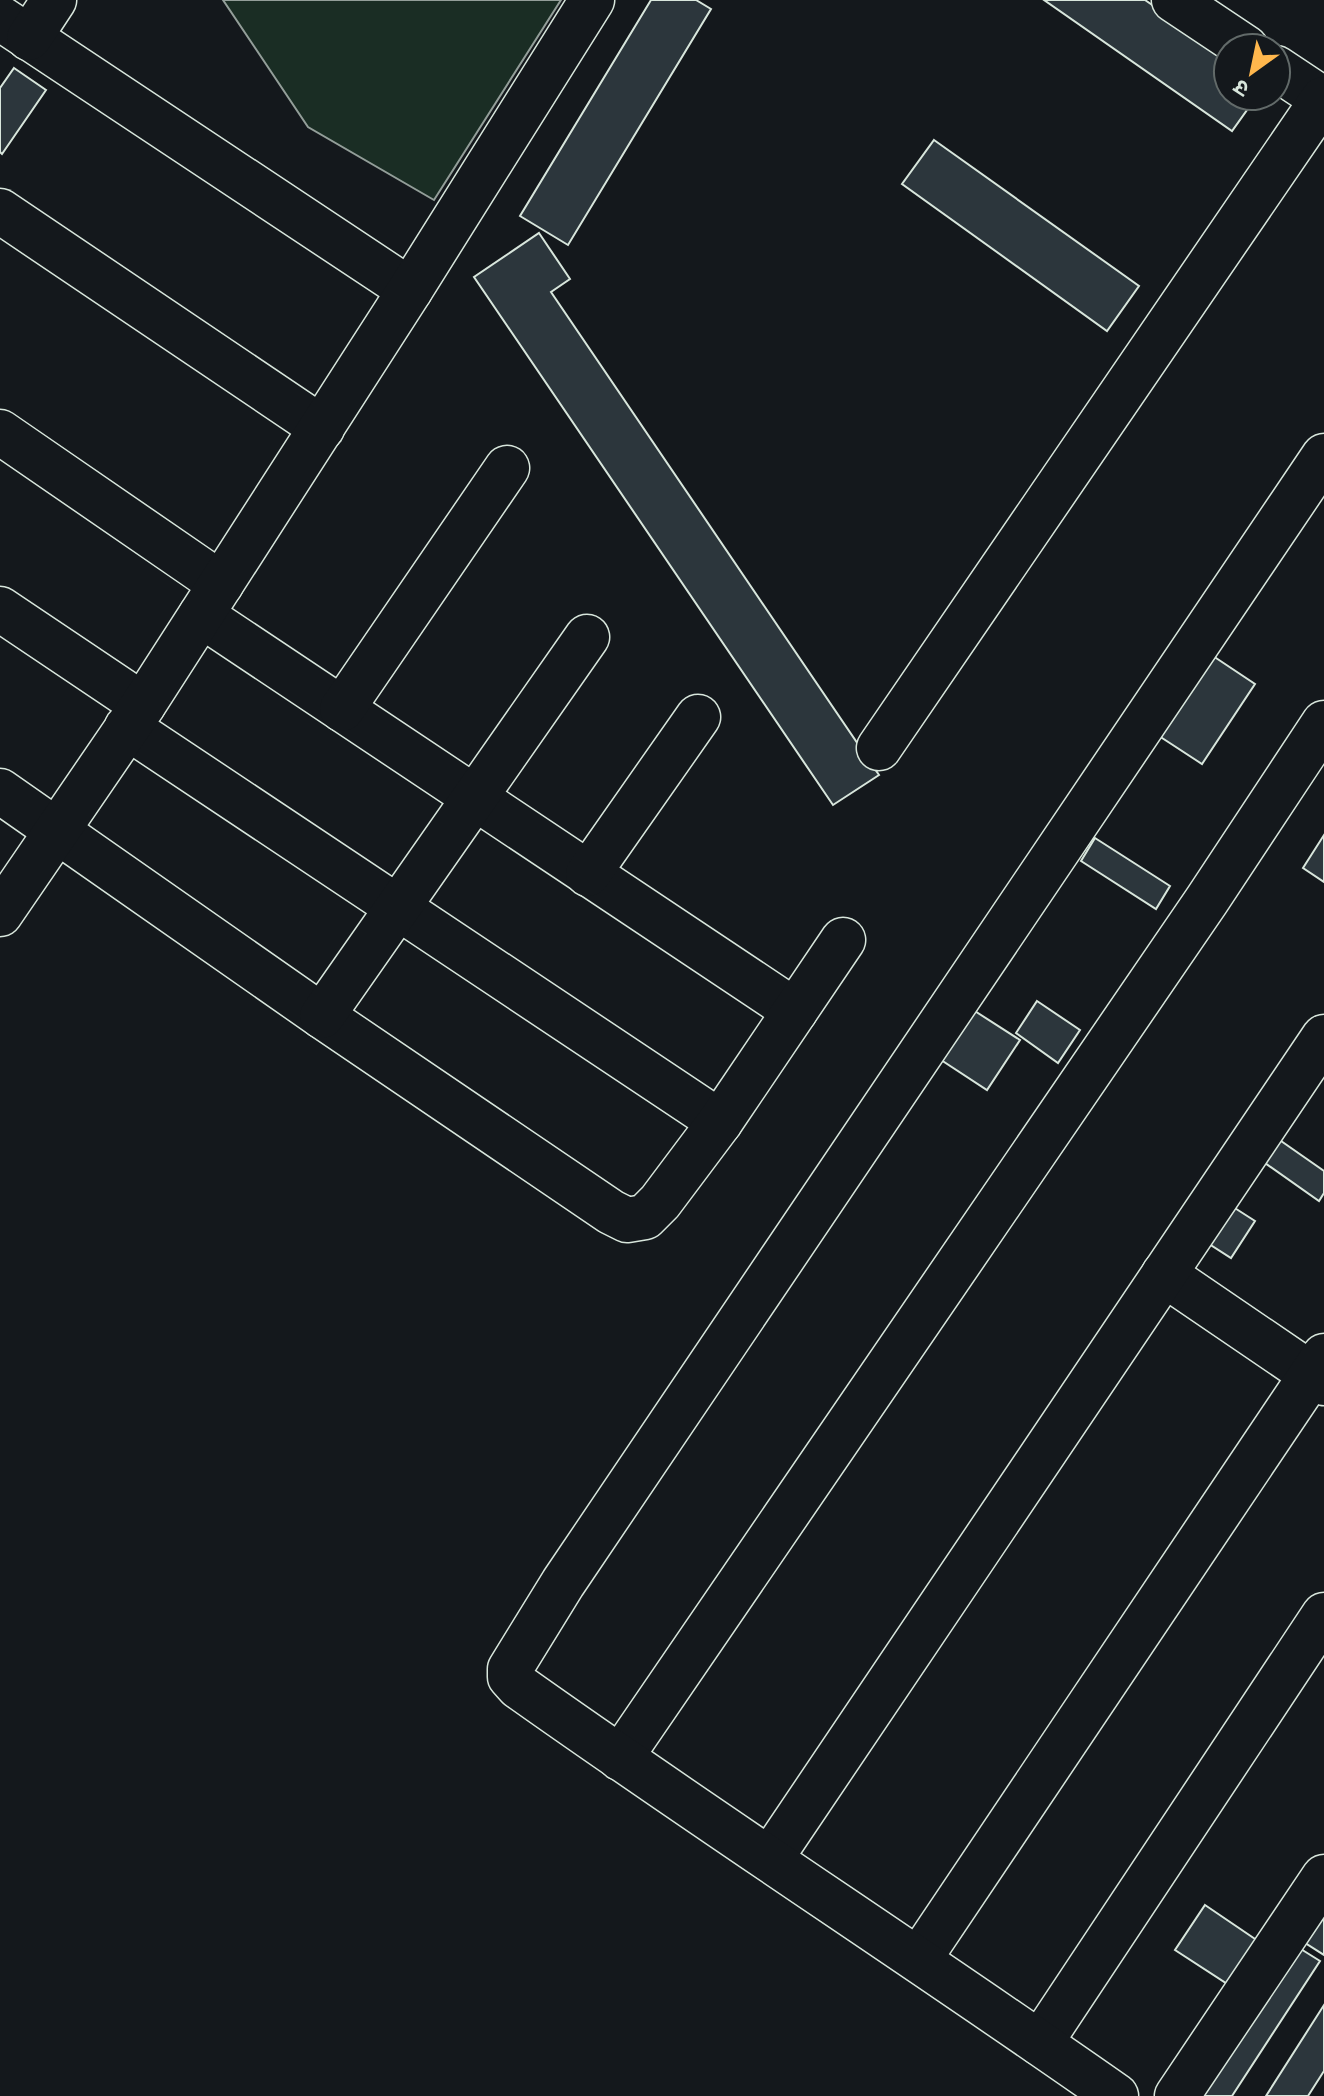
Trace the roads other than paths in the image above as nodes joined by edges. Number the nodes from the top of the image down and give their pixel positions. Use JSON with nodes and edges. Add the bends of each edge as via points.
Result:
{"nodes":[{"id":1,"x":54,"y":0,"type":"edge"},
{"id":2,"x":592,"y":0,"type":"edge"},
{"id":3,"x":1174,"y":0,"type":"edge"},
{"id":4,"x":8,"y":26,"type":"edge"},
{"id":5,"x":1222,"y":32,"type":"edge"},
{"id":6,"x":1292,"y":79,"type":"edge"},
{"id":7,"x":1323,"y":99,"type":"edge"},
{"id":8,"x":0,"y":211,"type":"edge"},
{"id":9,"x":410,"y":290,"type":"junction"},
{"id":10,"x":322,"y":428,"type":"junction"},
{"id":11,"x":0,"y":432,"type":"edge"},
{"id":12,"x":1324,"y":456,"type":"edge"},
{"id":13,"x":507,"y":468,"type":"dead end"},
{"id":14,"x":211,"y":599,"type":"junction"},
{"id":15,"x":0,"y":609,"type":"edge"},
{"id":16,"x":587,"y":637,"type":"dead end"},
{"id":17,"x":342,"y":709,"type":"junction"},
{"id":18,"x":135,"y":716,"type":"junction"},
{"id":19,"x":698,"y":717,"type":"dead end"},
{"id":20,"x":1324,"y":723,"type":"edge"},
{"id":21,"x":879,"y":748,"type":"dead end"},
{"id":22,"x":0,"y":791,"type":"edge"},
{"id":23,"x":474,"y":797,"type":"junction"},
{"id":24,"x":56,"y":830,"type":"junction"},
{"id":25,"x":588,"y":874,"type":"junction"},
{"id":26,"x":398,"y":908,"type":"junction"},
{"id":27,"x":0,"y":914,"type":"edge"},
{"id":28,"x":843,"y":940,"type":"dead end"},
{"id":29,"x":795,"y":1011,"type":"junction"},
{"id":30,"x":322,"y":1016,"type":"junction"},
{"id":31,"x":1324,"y":1037,"type":"edge"},
{"id":32,"x":720,"y":1122,"type":"junction"},
{"id":33,"x":1164,"y":1274,"type":"junction"},
{"id":34,"x":1320,"y":1371,"type":"edge"},
{"id":35,"x":1324,"y":1615,"type":"edge"},
{"id":36,"x":620,"y":1758,"type":"junction"},
{"id":37,"x":770,"y":1859,"type":"junction"},
{"id":38,"x":1324,"y":1877,"type":"edge"},
{"id":39,"x":919,"y":1959,"type":"junction"},
{"id":40,"x":1040,"y":2043,"type":"junction"},
{"id":41,"x":1116,"y":2096,"type":"edge"},
{"id":42,"x":1177,"y":2096,"type":"edge"}],
"edges":[{"from":1,"to":4,"type":"street"},
{"from":2,"to":9,"type":"street"},
{"from":3,"to":5,"type":"street"},
{"from":4,"to":9,"type":"street"},
{"from":6,"to":7,"type":"street"},
{"from":7,"to":21,"type":"street"},
{"from":8,"to":10,"type":"street"},
{"from":9,"to":10,"type":"street"},
{"from":10,"to":14,"type":"street"},
{"from":11,"to":14,"type":"street"},
{"from":12,"to":36,"type":"street","via":[[514,1660],[510,1677],[518,1686]]},
{"from":13,"to":17,"type":"street"},
{"from":14,"to":17,"type":"street"},
{"from":14,"to":18,"type":"street"},
{"from":15,"to":18,"type":"street"},
{"from":16,"to":23,"type":"street"},
{"from":17,"to":23,"type":"street"},
{"from":18,"to":24,"type":"street"},
{"from":18,"to":26,"type":"street"},
{"from":19,"to":25,"type":"street"},
{"from":20,"to":36,"type":"street"},
{"from":22,"to":24,"type":"street"},
{"from":23,"to":25,"type":"street"},
{"from":23,"to":26,"type":"street"},
{"from":24,"to":27,"type":"street"},
{"from":24,"to":30,"type":"street"},
{"from":25,"to":29,"type":"street"},
{"from":26,"to":30,"type":"street"},
{"from":26,"to":32,"type":"street"},
{"from":28,"to":29,"type":"street"},
{"from":29,"to":32,"type":"street"},
{"from":30,"to":32,"type":"street","via":[[627,1220],[645,1217],[660,1202]]},
{"from":31,"to":33,"type":"street"},
{"from":33,"to":34,"type":"street"},
{"from":33,"to":37,"type":"street"},
{"from":34,"to":39,"type":"street"},
{"from":35,"to":40,"type":"street"},
{"from":36,"to":37,"type":"street"},
{"from":37,"to":39,"type":"street"},
{"from":38,"to":42,"type":"street"},
{"from":39,"to":40,"type":"street"},
{"from":40,"to":41,"type":"street"}]}
